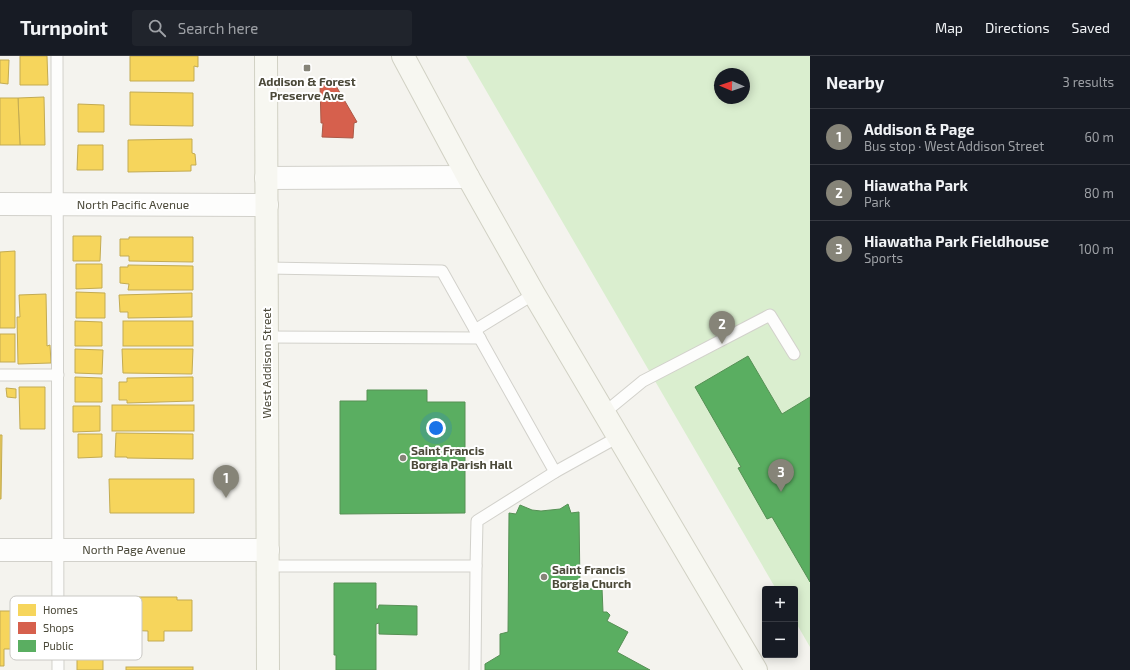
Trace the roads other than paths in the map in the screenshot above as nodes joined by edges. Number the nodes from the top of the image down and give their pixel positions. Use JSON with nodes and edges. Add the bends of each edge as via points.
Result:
{"nodes":[{"id":1,"x":56,"y":56,"type":"edge"},
{"id":2,"x":403,"y":56,"type":"edge"},
{"id":3,"x":268,"y":60,"type":"edge"},
{"id":4,"x":468,"y":177,"type":"junction"},
{"id":5,"x":266,"y":178,"type":"junction"},
{"id":6,"x":0,"y":204,"type":"edge"},
{"id":7,"x":57,"y":204,"type":"junction"},
{"id":8,"x":266,"y":205,"type":"junction"},
{"id":9,"x":267,"y":268,"type":"junction"},
{"id":10,"x":534,"y":294,"type":"junction"},
{"id":11,"x":477,"y":334,"type":"junction"},
{"id":12,"x":267,"y":338,"type":"junction"},
{"id":13,"x":794,"y":354,"type":"dead end"},
{"id":14,"x":0,"y":375,"type":"edge"},
{"id":15,"x":58,"y":375,"type":"junction"},
{"id":16,"x":604,"y":413,"type":"junction"},
{"id":17,"x":618,"y":437,"type":"junction"},
{"id":18,"x":556,"y":472,"type":"junction"},
{"id":19,"x":0,"y":550,"type":"edge"},
{"id":20,"x":58,"y":550,"type":"junction"},
{"id":21,"x":268,"y":558,"type":"junction"},
{"id":22,"x":476,"y":566,"type":"junction"},
{"id":23,"x":58,"y":596,"type":"edge"},
{"id":24,"x":268,"y":670,"type":"edge"},
{"id":25,"x":475,"y":670,"type":"edge"},
{"id":26,"x":756,"y":670,"type":"edge"}],
"edges":[{"from":1,"to":7,"type":"lane"},
{"from":2,"to":4,"type":"main road"},
{"from":3,"to":5,"type":"main road","name":"West Addison Street"},
{"from":4,"to":5,"type":"street"},
{"from":4,"to":10,"type":"main road"},
{"from":5,"to":8,"type":"main road","name":"West Addison Street"},
{"from":6,"to":7,"type":"street","name":"North Pacific Avenue"},
{"from":7,"to":8,"type":"street","name":"North Pacific Avenue"},
{"from":7,"to":15,"type":"lane"},
{"from":8,"to":9,"type":"main road","name":"West Addison Street"},
{"from":9,"to":11,"type":"lane","via":[[442,271]]},
{"from":9,"to":12,"type":"main road","name":"West Addison Street"},
{"from":10,"to":11,"type":"lane"},
{"from":10,"to":16,"type":"main road"},
{"from":11,"to":12,"type":"lane"},
{"from":11,"to":18,"type":"lane"},
{"from":12,"to":21,"type":"main road","name":"West Addison Street"},
{"from":13,"to":16,"type":"lane","via":[[770,315],[642,381]]},
{"from":14,"to":15,"type":"lane"},
{"from":15,"to":20,"type":"lane"},
{"from":16,"to":17,"type":"main road"},
{"from":17,"to":18,"type":"lane"},
{"from":17,"to":26,"type":"main road"},
{"from":18,"to":22,"type":"lane","via":[[477,521]]},
{"from":19,"to":20,"type":"street","name":"North Page Avenue"},
{"from":20,"to":21,"type":"street","name":"North Page Avenue"},
{"from":20,"to":23,"type":"lane"},
{"from":21,"to":22,"type":"lane"},
{"from":21,"to":24,"type":"main road","name":"West Addison Street"},
{"from":22,"to":25,"type":"lane"}]}
